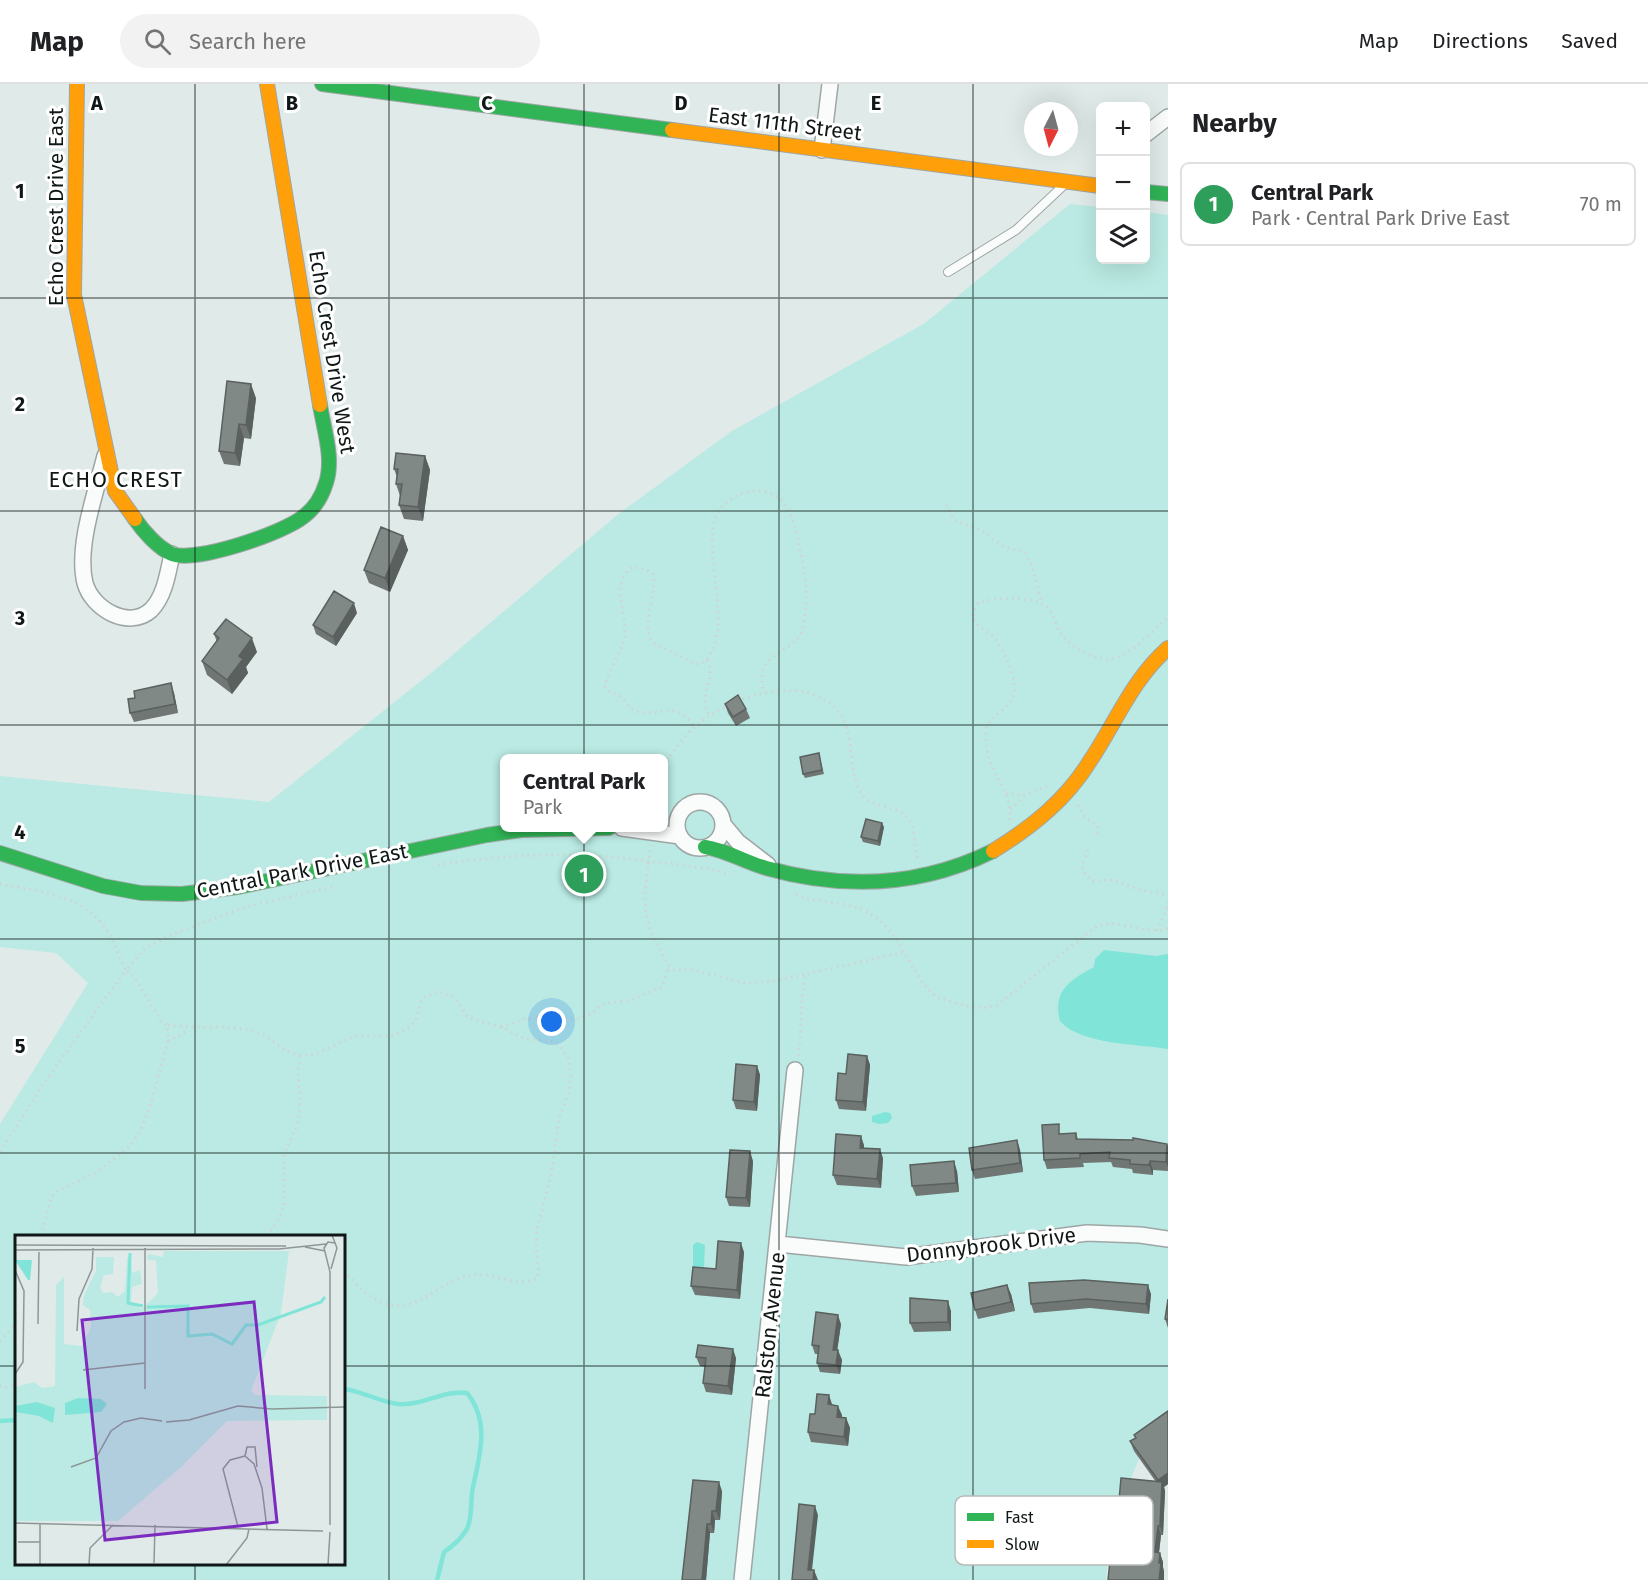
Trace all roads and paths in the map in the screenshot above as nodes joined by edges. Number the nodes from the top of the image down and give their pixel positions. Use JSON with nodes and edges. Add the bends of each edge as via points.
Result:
{"nodes":[{"id":1,"x":77,"y":84,"type":"edge"},
{"id":2,"x":267,"y":84,"type":"edge"},
{"id":3,"x":322,"y":84,"type":"edge"},
{"id":4,"x":830,"y":84,"type":"edge"},
{"id":5,"x":1168,"y":117,"type":"edge"},
{"id":6,"x":1150,"y":131,"type":"edge"},
{"id":7,"x":822,"y":150,"type":"junction"},
{"id":8,"x":1067,"y":182,"type":"junction"},
{"id":9,"x":1096,"y":185,"type":"edge"},
{"id":10,"x":1150,"y":192,"type":"edge"},
{"id":11,"x":1168,"y":194,"type":"edge"},
{"id":12,"x":948,"y":272,"type":"dead end"},
{"id":13,"x":105,"y":453,"type":"junction"},
{"id":14,"x":946,"y":506,"type":"dead end"},
{"id":15,"x":172,"y":554,"type":"junction"},
{"id":16,"x":1042,"y":604,"type":"junction"},
{"id":17,"x":1168,"y":617,"type":"edge"},
{"id":18,"x":1168,"y":648,"type":"edge"},
{"id":19,"x":707,"y":660,"type":"junction"},
{"id":20,"x":764,"y":693,"type":"junction"},
{"id":21,"x":709,"y":715,"type":"junction"},
{"id":22,"x":693,"y":725,"type":"junction"},
{"id":23,"x":668,"y":759,"type":"edge"},
{"id":24,"x":1054,"y":785,"type":"dead end"},
{"id":25,"x":1006,"y":793,"type":"junction"},
{"id":26,"x":1023,"y":796,"type":"junction"},
{"id":27,"x":1072,"y":800,"type":"dead end"},
{"id":28,"x":682,"y":810,"type":"junction"},
{"id":29,"x":1011,"y":810,"type":"junction"},
{"id":30,"x":668,"y":817,"type":"edge"},
{"id":31,"x":723,"y":824,"type":"junction"},
{"id":32,"x":1009,"y":825,"type":"dead end"},
{"id":33,"x":507,"y":832,"type":"edge"},
{"id":34,"x":651,"y":832,"type":"edge"},
{"id":35,"x":680,"y":836,"type":"junction"},
{"id":36,"x":652,"y":837,"type":"dead end"},
{"id":37,"x":1097,"y":837,"type":"dead end"},
{"id":38,"x":705,"y":847,"type":"junction"},
{"id":39,"x":1088,"y":850,"type":"dead end"},
{"id":40,"x":0,"y":853,"type":"edge"},
{"id":41,"x":649,"y":861,"type":"junction"},
{"id":42,"x":922,"y":863,"type":"dead end"},
{"id":43,"x":435,"y":865,"type":"dead end"},
{"id":44,"x":770,"y":867,"type":"junction"},
{"id":45,"x":735,"y":876,"type":"dead end"},
{"id":46,"x":0,"y":884,"type":"edge"},
{"id":47,"x":335,"y":886,"type":"dead end"},
{"id":48,"x":795,"y":894,"type":"dead end"},
{"id":49,"x":1168,"y":895,"type":"edge"},
{"id":50,"x":1168,"y":899,"type":"edge"},
{"id":51,"x":1168,"y":909,"type":"edge"},
{"id":52,"x":1168,"y":928,"type":"edge"},
{"id":53,"x":1156,"y":932,"type":"junction"},
{"id":54,"x":905,"y":951,"type":"junction"},
{"id":55,"x":126,"y":970,"type":"junction"},
{"id":56,"x":668,"y":970,"type":"junction"},
{"id":57,"x":806,"y":974,"type":"junction"},
{"id":58,"x":167,"y":1025,"type":"junction"},
{"id":59,"x":501,"y":1027,"type":"junction"},
{"id":60,"x":191,"y":1029,"type":"junction"},
{"id":61,"x":168,"y":1041,"type":"junction"},
{"id":62,"x":300,"y":1056,"type":"junction"},
{"id":63,"x":795,"y":1070,"type":"joint"},
{"id":64,"x":0,"y":1152,"type":"edge"},
{"id":65,"x":41,"y":1235,"type":"edge"},
{"id":66,"x":268,"y":1235,"type":"edge"},
{"id":67,"x":1168,"y":1239,"type":"edge"},
{"id":68,"x":778,"y":1244,"type":"junction"},
{"id":69,"x":345,"y":1270,"type":"edge"},
{"id":70,"x":15,"y":1325,"type":"edge"},
{"id":71,"x":0,"y":1341,"type":"edge"},
{"id":72,"x":15,"y":1384,"type":"edge"},
{"id":73,"x":0,"y":1386,"type":"edge"},
{"id":74,"x":742,"y":1580,"type":"edge"}],
"edges":[{"from":1,"to":13,"type":"street","name":"Echo Crest Drive East","via":[[74,295]]},
{"from":2,"to":15,"type":"street","name":"Echo Crest Drive West","via":[[329,457],[328,482],[312,512],[273,534],[196,555]]},
{"from":3,"to":7,"type":"street","name":"East 111th Street"},
{"from":4,"to":7,"type":"street"},
{"from":5,"to":6,"type":"street"},
{"from":7,"to":8,"type":"street","name":"East 111th Street"},
{"from":8,"to":9,"type":"street","name":"East 111th Street"},
{"from":8,"to":12,"type":"lane","via":[[1016,230]]},
{"from":10,"to":11,"type":"street"},
{"from":13,"to":15,"type":"street","name":"Echo Crest Drive East","via":[[115,491],[124,506],[144,532]]},
{"from":13,"to":15,"type":"street","via":[[84,557],[85,582],[93,600],[109,613],[143,615],[157,602]]},
{"from":14,"to":16,"type":"path","via":[[954,520],[1024,552]]},
{"from":16,"to":17,"type":"path","via":[[1067,641],[1104,659],[1114,659],[1133,648]]},
{"from":16,"to":25,"type":"path","via":[[1014,598],[984,601],[978,603],[972,615],[976,624],[997,640],[1014,681],[1010,704],[986,727],[990,768]]},
{"from":18,"to":44,"type":"street","via":[[1135,683],[1092,760],[1067,793],[1051,810],[992,852],[943,872],[895,882],[827,881]]},
{"from":19,"to":20,"type":"path","via":[[718,626],[711,549],[715,519],[730,498],[756,491],[768,493],[779,498],[793,522],[807,579],[801,634],[767,661],[761,671]]},
{"from":19,"to":21,"type":"path","via":[[712,676],[703,697]]},
{"from":19,"to":22,"type":"path","via":[[696,664],[652,642],[648,627],[653,574],[633,567],[624,574],[620,586],[624,640],[605,687],[630,709],[674,710],[684,713]]},
{"from":20,"to":21,"type":"path"},
{"from":20,"to":42,"type":"path","via":[[806,691],[819,695],[838,710],[848,732],[859,790],[877,807],[898,810],[907,817]]},
{"from":21,"to":22,"type":"path"},
{"from":22,"to":23,"type":"path"},
{"from":24,"to":26,"type":"path"},
{"from":25,"to":26,"type":"path"},
{"from":25,"to":29,"type":"path"},
{"from":26,"to":29,"type":"path"},
{"from":27,"to":37,"type":"path","via":[[1098,827]]},
{"from":28,"to":30,"type":"street"},
{"from":28,"to":31,"type":"street","via":[[695,803],[710,804]]},
{"from":28,"to":35,"type":"street","via":[[677,823]]},
{"from":29,"to":32,"type":"path"},
{"from":31,"to":38,"type":"street","via":[[720,836]]},
{"from":31,"to":44,"type":"street","via":[[738,842]]},
{"from":33,"to":40,"type":"street","name":"Central Park Drive East","via":[[238,887],[182,894],[141,893],[103,886]]},
{"from":34,"to":35,"type":"street"},
{"from":35,"to":38,"type":"street","via":[[690,846]]},
{"from":36,"to":41,"type":"path"},
{"from":38,"to":44,"type":"street"},
{"from":39,"to":49,"type":"path","via":[[1082,866],[1092,881],[1113,880]]},
{"from":41,"to":43,"type":"path","via":[[596,854],[536,854]]},
{"from":41,"to":45,"type":"path"},
{"from":41,"to":56,"type":"path","via":[[646,914]]},
{"from":46,"to":55,"type":"path","via":[[73,900],[108,932]]},
{"from":47,"to":55,"type":"path","via":[[246,907],[172,934],[145,948]]},
{"from":48,"to":54,"type":"path","via":[[862,910],[882,924]]},
{"from":50,"to":51,"type":"path"},
{"from":51,"to":53,"type":"path"},
{"from":52,"to":53,"type":"path"},
{"from":53,"to":54,"type":"path","via":[[1109,924],[1096,926],[1007,999],[984,1008],[936,998]]},
{"from":54,"to":57,"type":"path"},
{"from":55,"to":58,"type":"path"},
{"from":55,"to":64,"type":"path","via":[[44,1083]]},
{"from":56,"to":57,"type":"path","via":[[694,970],[745,982]]},
{"from":56,"to":59,"type":"path","via":[[662,987],[631,1000],[602,1004],[585,1017],[527,1018]]},
{"from":57,"to":63,"type":"path","via":[[800,998],[802,1033]]},
{"from":58,"to":60,"type":"path"},
{"from":58,"to":61,"type":"path"},
{"from":59,"to":62,"type":"path","via":[[467,1016],[455,998],[438,991],[422,999],[416,1021],[398,1033],[350,1038],[326,1050]]},
{"from":59,"to":69,"type":"path","via":[[525,1039],[551,1041],[560,1046],[572,1075],[559,1118],[552,1171],[537,1229],[536,1278],[512,1281],[472,1275],[436,1288],[413,1303],[396,1306],[362,1292]]},
{"from":60,"to":61,"type":"path"},
{"from":60,"to":62,"type":"path","via":[[200,1025],[241,1028],[261,1034]]},
{"from":61,"to":65,"type":"path","via":[[142,1128],[118,1158],[51,1197]]},
{"from":62,"to":66,"type":"path","via":[[299,1116],[284,1157],[286,1204]]},
{"from":63,"to":68,"type":"street","name":"Ralston Avenue"},
{"from":67,"to":68,"type":"street","name":"Donnybrook Drive","via":[[1087,1233],[906,1257]]},
{"from":68,"to":74,"type":"street","name":"Ralston Avenue"},
{"from":70,"to":71,"type":"path"},
{"from":72,"to":73,"type":"path"}]}
